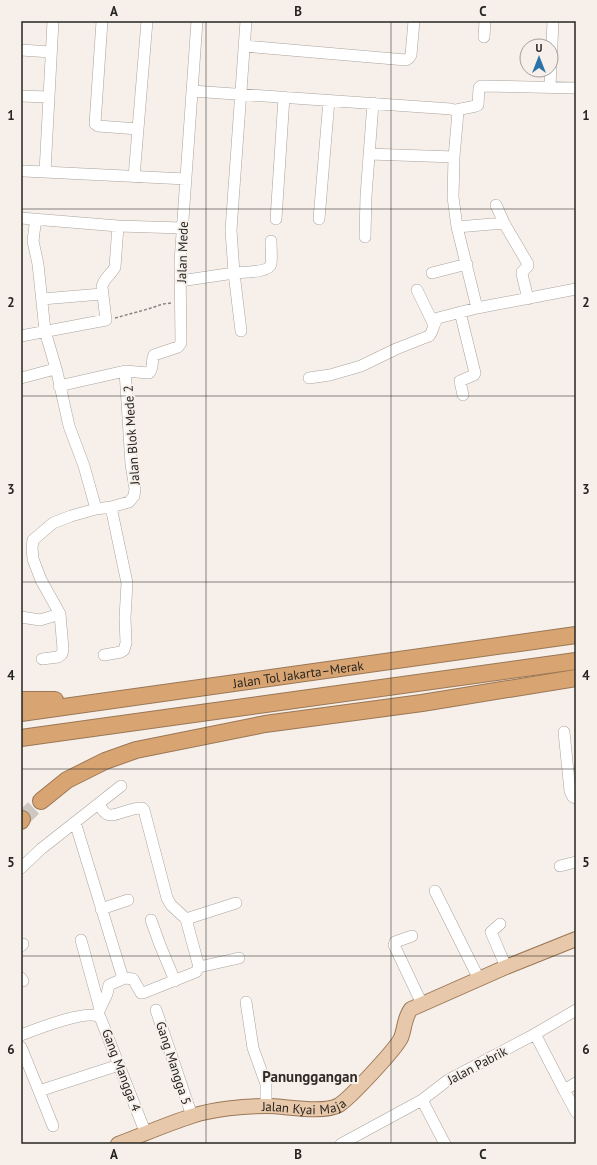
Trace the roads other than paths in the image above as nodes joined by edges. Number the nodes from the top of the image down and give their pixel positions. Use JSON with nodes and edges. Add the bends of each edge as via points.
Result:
{"nodes":[{"id":1,"x":53,"y":21,"type":"edge"},
{"id":2,"x":102,"y":21,"type":"edge"},
{"id":3,"x":147,"y":21,"type":"edge"},
{"id":4,"x":198,"y":21,"type":"edge"},
{"id":5,"x":246,"y":21,"type":"edge"},
{"id":6,"x":414,"y":21,"type":"edge"},
{"id":7,"x":485,"y":21,"type":"edge"},
{"id":8,"x":553,"y":21,"type":"edge"},
{"id":9,"x":484,"y":37,"type":"dead end"},
{"id":10,"x":244,"y":46,"type":"junction"},
{"id":11,"x":21,"y":50,"type":"edge"},
{"id":12,"x":51,"y":52,"type":"junction"},
{"id":13,"x":550,"y":88,"type":"junction"},
{"id":14,"x":576,"y":88,"type":"edge"},
{"id":15,"x":192,"y":91,"type":"junction"},
{"id":16,"x":240,"y":94,"type":"junction"},
{"id":17,"x":21,"y":96,"type":"edge"},
{"id":18,"x":48,"y":97,"type":"junction"},
{"id":19,"x":284,"y":97,"type":"junction"},
{"id":20,"x":329,"y":100,"type":"junction"},
{"id":21,"x":373,"y":103,"type":"junction"},
{"id":22,"x":456,"y":110,"type":"junction"},
{"id":23,"x":138,"y":129,"type":"junction"},
{"id":24,"x":369,"y":154,"type":"junction"},
{"id":25,"x":454,"y":157,"type":"junction"},
{"id":26,"x":24,"y":171,"type":"dead end"},
{"id":27,"x":45,"y":172,"type":"junction"},
{"id":28,"x":134,"y":177,"type":"junction"},
{"id":29,"x":186,"y":179,"type":"junction"},
{"id":30,"x":496,"y":205,"type":"dead end"},
{"id":31,"x":21,"y":218,"type":"edge"},
{"id":32,"x":318,"y":218,"type":"dead end"},
{"id":33,"x":38,"y":219,"type":"junction"},
{"id":34,"x":276,"y":219,"type":"dead end"},
{"id":35,"x":504,"y":223,"type":"junction"},
{"id":36,"x":118,"y":226,"type":"junction"},
{"id":37,"x":457,"y":227,"type":"junction"},
{"id":38,"x":182,"y":228,"type":"junction"},
{"id":39,"x":365,"y":237,"type":"dead end"},
{"id":40,"x":271,"y":242,"type":"dead end"},
{"id":41,"x":467,"y":264,"type":"junction"},
{"id":42,"x":234,"y":273,"type":"junction"},
{"id":43,"x":432,"y":273,"type":"dead end"},
{"id":44,"x":180,"y":281,"type":"junction"},
{"id":45,"x":576,"y":289,"type":"edge"},
{"id":46,"x":417,"y":290,"type":"dead end"},
{"id":47,"x":102,"y":294,"type":"junction"},
{"id":48,"x":42,"y":299,"type":"junction"},
{"id":49,"x":528,"y":299,"type":"junction"},
{"id":50,"x":477,"y":308,"type":"junction"},
{"id":51,"x":460,"y":312,"type":"junction"},
{"id":52,"x":434,"y":325,"type":"junction"},
{"id":53,"x":45,"y":331,"type":"junction"},
{"id":54,"x":241,"y":331,"type":"dead end"},
{"id":55,"x":21,"y":336,"type":"edge"},
{"id":56,"x":55,"y":369,"type":"junction"},
{"id":57,"x":126,"y":371,"type":"junction"},
{"id":58,"x":21,"y":378,"type":"edge"},
{"id":59,"x":309,"y":378,"type":"dead end"},
{"id":60,"x":59,"y":386,"type":"junction"},
{"id":61,"x":463,"y":395,"type":"dead end"},
{"id":62,"x":111,"y":507,"type":"junction"},
{"id":63,"x":96,"y":509,"type":"junction"},
{"id":64,"x":60,"y":614,"type":"junction"},
{"id":65,"x":21,"y":617,"type":"edge"},
{"id":66,"x":576,"y":635,"type":"edge"},
{"id":67,"x":104,"y":655,"type":"dead end"},
{"id":68,"x":42,"y":659,"type":"dead end"},
{"id":69,"x":576,"y":661,"type":"edge"},
{"id":70,"x":576,"y":678,"type":"edge"},
{"id":71,"x":21,"y":700,"type":"edge"},
{"id":72,"x":105,"y":701,"type":"junction"},
{"id":73,"x":21,"y":713,"type":"edge"},
{"id":74,"x":564,"y":732,"type":"dead end"},
{"id":75,"x":21,"y":738,"type":"edge"},
{"id":76,"x":122,"y":786,"type":"dead end"},
{"id":77,"x":576,"y":798,"type":"edge"},
{"id":78,"x":41,"y":801,"type":"tunnel mouth"},
{"id":79,"x":99,"y":804,"type":"junction"},
{"id":80,"x":75,"y":822,"type":"junction"},
{"id":81,"x":576,"y":862,"type":"edge"},
{"id":82,"x":560,"y":866,"type":"dead end"},
{"id":83,"x":21,"y":868,"type":"edge"},
{"id":84,"x":435,"y":891,"type":"dead end"},
{"id":85,"x":128,"y":900,"type":"dead end"},
{"id":86,"x":236,"y":903,"type":"dead end"},
{"id":87,"x":101,"y":909,"type":"junction"},
{"id":88,"x":186,"y":919,"type":"junction"},
{"id":89,"x":151,"y":920,"type":"dead end"},
{"id":90,"x":500,"y":924,"type":"dead end"},
{"id":91,"x":412,"y":936,"type":"dead end"},
{"id":92,"x":576,"y":939,"type":"edge"},
{"id":93,"x":81,"y":940,"type":"dead end"},
{"id":94,"x":239,"y":958,"type":"dead end"},
{"id":95,"x":199,"y":967,"type":"junction"},
{"id":96,"x":506,"y":967,"type":"junction"},
{"id":97,"x":125,"y":978,"type":"junction"},
{"id":98,"x":479,"y":979,"type":"junction"},
{"id":99,"x":175,"y":981,"type":"junction"},
{"id":100,"x":246,"y":1002,"type":"dead end"},
{"id":101,"x":422,"y":1004,"type":"junction"},
{"id":102,"x":156,"y":1010,"type":"dead end"},
{"id":103,"x":576,"y":1010,"type":"edge"},
{"id":104,"x":99,"y":1012,"type":"junction"},
{"id":105,"x":535,"y":1034,"type":"junction"},
{"id":106,"x":21,"y":1035,"type":"edge"},
{"id":107,"x":21,"y":1047,"type":"edge"},
{"id":108,"x":119,"y":1065,"type":"junction"},
{"id":109,"x":576,"y":1083,"type":"edge"},
{"id":110,"x":564,"y":1090,"type":"junction"},
{"id":111,"x":39,"y":1091,"type":"junction"},
{"id":112,"x":422,"y":1100,"type":"junction"},
{"id":113,"x":266,"y":1106,"type":"junction"},
{"id":114,"x":576,"y":1112,"type":"edge"},
{"id":115,"x":192,"y":1116,"type":"junction"},
{"id":116,"x":53,"y":1126,"type":"dead end"},
{"id":117,"x":146,"y":1134,"type":"junction"},
{"id":118,"x":118,"y":1144,"type":"edge"},
{"id":119,"x":341,"y":1144,"type":"edge"},
{"id":120,"x":445,"y":1144,"type":"edge"}],
"edges":[{"from":1,"to":12,"type":"street"},
{"from":2,"to":23,"type":"street","via":[[94,124]]},
{"from":3,"to":23,"type":"street"},
{"from":4,"to":15,"type":"street","name":"Jalan Mede"},
{"from":5,"to":10,"type":"street"},
{"from":6,"to":10,"type":"street","via":[[411,55],[406,60]]},
{"from":7,"to":9,"type":"street"},
{"from":8,"to":13,"type":"street"},
{"from":10,"to":16,"type":"street"},
{"from":11,"to":12,"type":"street"},
{"from":12,"to":18,"type":"street"},
{"from":13,"to":14,"type":"street"},
{"from":13,"to":22,"type":"street","via":[[481,86],[478,105]]},
{"from":15,"to":16,"type":"street"},
{"from":15,"to":29,"type":"street","name":"Jalan Mede"},
{"from":16,"to":19,"type":"street"},
{"from":16,"to":42,"type":"street","via":[[231,230]]},
{"from":17,"to":18,"type":"street"},
{"from":18,"to":27,"type":"street"},
{"from":19,"to":20,"type":"street"},
{"from":19,"to":34,"type":"street"},
{"from":20,"to":21,"type":"street"},
{"from":20,"to":32,"type":"street"},
{"from":21,"to":22,"type":"street"},
{"from":21,"to":24,"type":"street"},
{"from":22,"to":25,"type":"street","via":[[458,112]]},
{"from":23,"to":28,"type":"street"},
{"from":24,"to":25,"type":"street"},
{"from":24,"to":39,"type":"street"},
{"from":25,"to":37,"type":"street","via":[[453,197]]},
{"from":26,"to":27,"type":"street"},
{"from":27,"to":28,"type":"street"},
{"from":28,"to":29,"type":"street"},
{"from":29,"to":38,"type":"street","name":"Jalan Mede"},
{"from":30,"to":35,"type":"street"},
{"from":31,"to":33,"type":"street"},
{"from":33,"to":36,"type":"street"},
{"from":33,"to":48,"type":"street","via":[[33,241]]},
{"from":35,"to":37,"type":"street"},
{"from":35,"to":49,"type":"street","via":[[528,264],[522,274]]},
{"from":36,"to":38,"type":"street"},
{"from":36,"to":47,"type":"street","via":[[115,267],[102,283]]},
{"from":37,"to":41,"type":"street"},
{"from":38,"to":44,"type":"street","name":"Jalan Mede"},
{"from":40,"to":42,"type":"street","via":[[269,268]]},
{"from":41,"to":43,"type":"street"},
{"from":41,"to":50,"type":"street"},
{"from":42,"to":44,"type":"street"},
{"from":42,"to":54,"type":"street"},
{"from":44,"to":57,"type":"street","name":"Jalan Mede","via":[[181,344],[154,355],[149,374]]},
{"from":45,"to":49,"type":"street"},
{"from":46,"to":52,"type":"street"},
{"from":47,"to":48,"type":"street"},
{"from":47,"to":53,"type":"street","via":[[106,320]]},
{"from":48,"to":53,"type":"street"},
{"from":49,"to":50,"type":"street"},
{"from":50,"to":51,"type":"street"},
{"from":51,"to":52,"type":"street","via":[[438,318]]},
{"from":51,"to":61,"type":"street","via":[[475,373],[474,376],[460,381]]},
{"from":52,"to":59,"type":"street","via":[[429,336],[361,366],[330,376]]},
{"from":53,"to":55,"type":"street"},
{"from":53,"to":56,"type":"street"},
{"from":56,"to":58,"type":"street"},
{"from":56,"to":60,"type":"street"},
{"from":57,"to":60,"type":"street","name":"Jalan Mede"},
{"from":57,"to":62,"type":"street","name":"Jalan Blok Mede 2","via":[[131,464],[135,489],[134,496],[129,502]]},
{"from":60,"to":63,"type":"street"},
{"from":62,"to":63,"type":"street","name":"Jalan Blok Mede 2"},
{"from":62,"to":67,"type":"street","via":[[127,583],[126,643],[121,652]]},
{"from":63,"to":64,"type":"street","name":"Jalan Blok Mede 2","via":[[53,523],[33,540],[33,559],[41,580]]},
{"from":64,"to":65,"type":"street","via":[[40,620]]},
{"from":64,"to":68,"type":"street","via":[[62,654]]},
{"from":66,"to":72,"type":"highway","name":"Jalan Tol Jakarta–Merak"},
{"from":69,"to":75,"type":"highway","name":"Jalan Tol Jakarta–Merak"},
{"from":70,"to":78,"type":"highway","via":[[429,702],[265,724],[136,750],[105,761],[67,780]]},
{"from":71,"to":72,"type":"highway"},
{"from":72,"to":73,"type":"highway","name":"Jalan Tol Jakarta–Merak"},
{"from":74,"to":77,"type":"street","via":[[570,792]]},
{"from":76,"to":79,"type":"street"},
{"from":79,"to":80,"type":"street"},
{"from":79,"to":88,"type":"street","via":[[105,814],[111,815],[130,809],[144,810],[167,898]]},
{"from":80,"to":83,"type":"street"},
{"from":80,"to":87,"type":"street"},
{"from":81,"to":82,"type":"street"},
{"from":84,"to":98,"type":"street"},
{"from":85,"to":87,"type":"street"},
{"from":86,"to":88,"type":"street"},
{"from":87,"to":97,"type":"street","via":[[122,976]]},
{"from":88,"to":95,"type":"street"},
{"from":89,"to":99,"type":"street"},
{"from":90,"to":96,"type":"street","via":[[492,932]]},
{"from":91,"to":101,"type":"street","via":[[395,942],[394,945]]},
{"from":92,"to":96,"type":"main road","name":"Jalan Kyai Maja"},
{"from":93,"to":104,"type":"street"},
{"from":94,"to":95,"type":"street"},
{"from":95,"to":99,"type":"street","via":[[196,972]]},
{"from":96,"to":98,"type":"main road","name":"Jalan Kyai Maja"},
{"from":97,"to":99,"type":"street","via":[[134,980],[141,993]]},
{"from":97,"to":104,"type":"street","via":[[109,985]]},
{"from":98,"to":101,"type":"main road","name":"Jalan Kyai Maja"},
{"from":100,"to":113,"type":"street","via":[[253,1048],[266,1084]]},
{"from":101,"to":113,"type":"main road","name":"Jalan Kyai Maja","via":[[408,1014],[400,1039],[382,1061],[340,1104],[328,1109]]},
{"from":102,"to":115,"type":"street","name":"Gang Mangga 5"},
{"from":103,"to":105,"type":"street","name":"Jalan Pabrik"},
{"from":104,"to":106,"type":"street","name":"Gang Mangga 4","via":[[58,1021]]},
{"from":104,"to":108,"type":"street","name":"Gang Mangga 4"},
{"from":105,"to":110,"type":"street"},
{"from":105,"to":112,"type":"street","name":"Jalan Pabrik","via":[[448,1080]]},
{"from":107,"to":111,"type":"street"},
{"from":108,"to":111,"type":"street"},
{"from":108,"to":117,"type":"street","name":"Gang Mangga 4"},
{"from":109,"to":110,"type":"street"},
{"from":110,"to":114,"type":"street"},
{"from":111,"to":116,"type":"street"},
{"from":112,"to":119,"type":"street","name":"Jalan Pabrik"},
{"from":112,"to":120,"type":"street"},
{"from":113,"to":115,"type":"main road","name":"Jalan Kyai Maja","via":[[218,1110]]},
{"from":115,"to":117,"type":"main road","name":"Jalan Kyai Maja"},
{"from":117,"to":118,"type":"main road","name":"Jalan Kyai Maja"}]}
